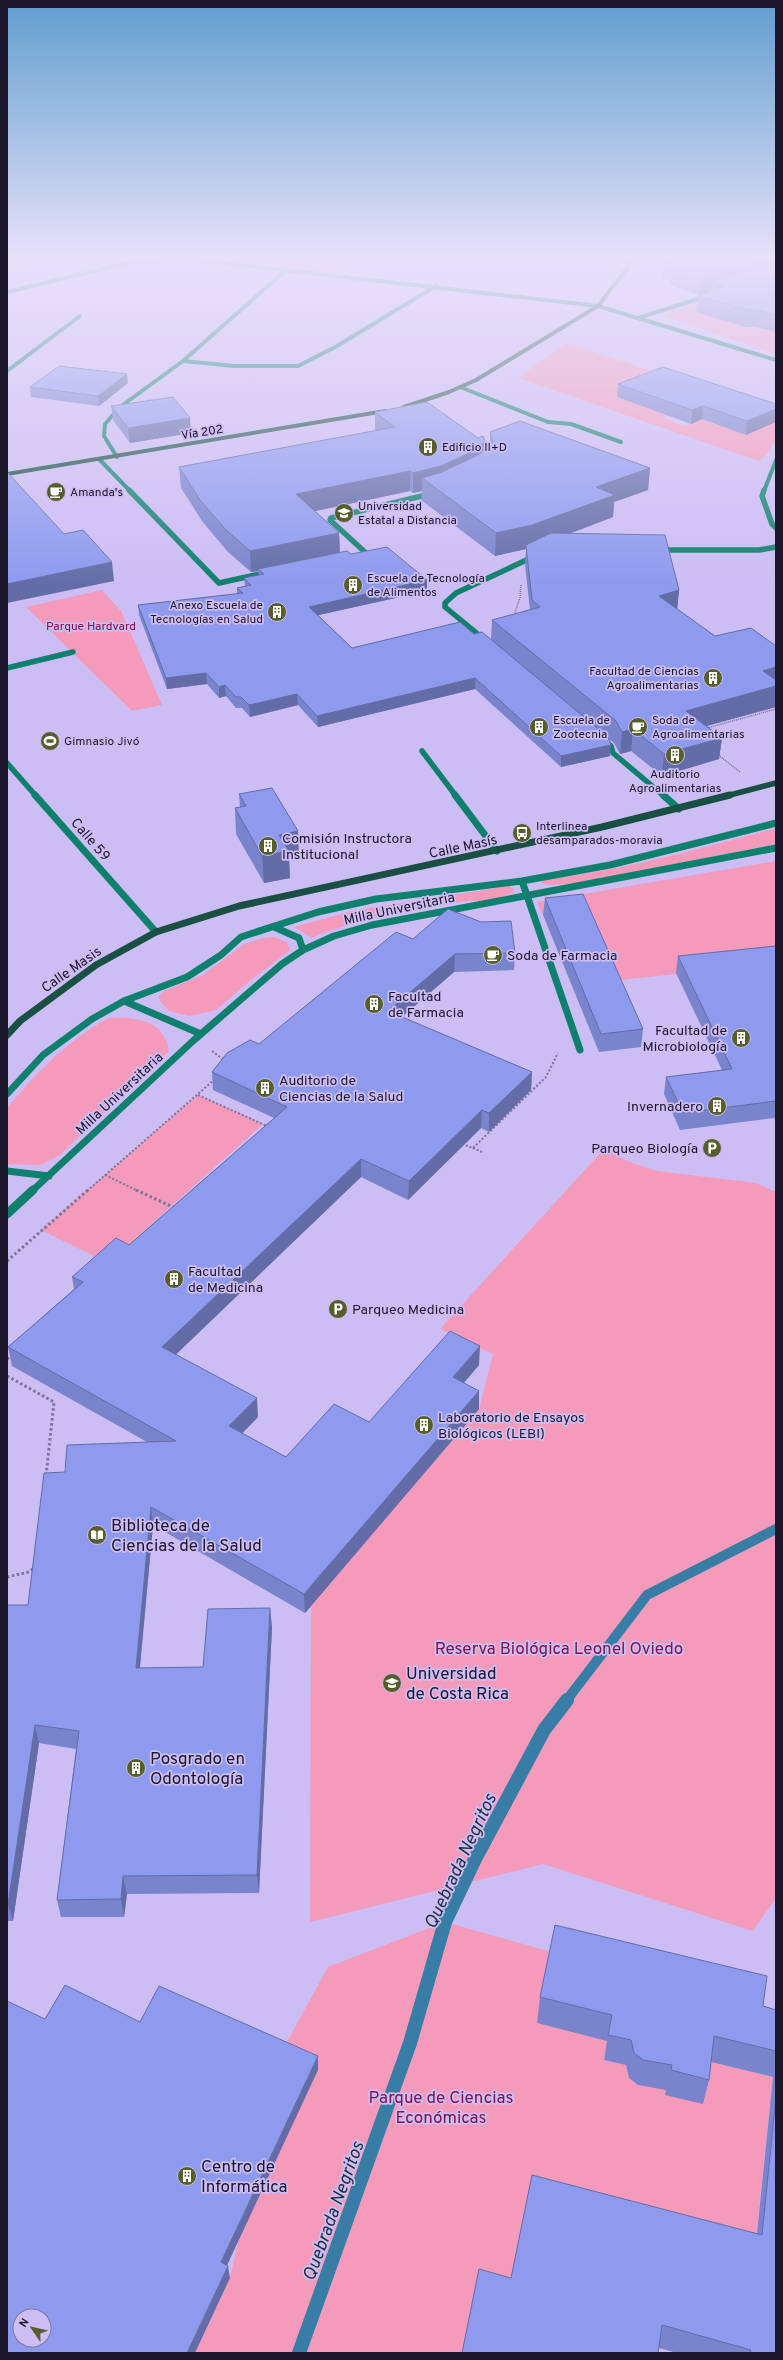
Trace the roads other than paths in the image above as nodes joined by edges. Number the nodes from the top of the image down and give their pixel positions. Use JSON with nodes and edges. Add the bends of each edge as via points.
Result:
{"nodes":[{"id":1,"x":177,"y":365,"type":"edge"},
{"id":2,"x":225,"y":365,"type":"edge"},
{"id":3,"x":300,"y":365,"type":"edge"},
{"id":4,"x":501,"y":365,"type":"edge"},
{"id":5,"x":460,"y":387,"type":"junction"},
{"id":6,"x":410,"y":406,"type":"junction"},
{"id":7,"x":397,"y":409,"type":"edge"},
{"id":8,"x":415,"y":409,"type":"edge"},
{"id":9,"x":390,"y":410,"type":"edge"},
{"id":10,"x":548,"y":422,"type":"junction"},
{"id":11,"x":541,"y":425,"type":"dead end"},
{"id":12,"x":621,"y":442,"type":"dead end"},
{"id":13,"x":117,"y":456,"type":"junction"},
{"id":14,"x":100,"y":459,"type":"junction"},
{"id":15,"x":776,"y":460,"type":"edge"},
{"id":16,"x":7,"y":474,"type":"edge"},
{"id":17,"x":435,"y":492,"type":"edge"},
{"id":18,"x":776,"y":528,"type":"edge"},
{"id":19,"x":776,"y":547,"type":"edge"},
{"id":20,"x":651,"y":550,"type":"edge"},
{"id":21,"x":542,"y":553,"type":"edge"},
{"id":22,"x":358,"y":554,"type":"edge"},
{"id":23,"x":273,"y":572,"type":"edge"},
{"id":24,"x":490,"y":644,"type":"edge"},
{"id":25,"x":73,"y":652,"type":"dead end"},
{"id":26,"x":7,"y":668,"type":"edge"},
{"id":27,"x":599,"y":736,"type":"edge"},
{"id":28,"x":422,"y":751,"type":"dead end"},
{"id":29,"x":7,"y":763,"type":"edge"},
{"id":30,"x":776,"y":783,"type":"edge"},
{"id":31,"x":679,"y":809,"type":"junction"},
{"id":32,"x":776,"y":823,"type":"edge"},
{"id":33,"x":776,"y":848,"type":"edge"},
{"id":34,"x":497,"y":851,"type":"junction"},
{"id":35,"x":522,"y":881,"type":"junction"},
{"id":36,"x":527,"y":896,"type":"junction"},
{"id":37,"x":274,"y":927,"type":"junction"},
{"id":38,"x":156,"y":932,"type":"junction"},
{"id":39,"x":303,"y":950,"type":"junction"},
{"id":40,"x":124,"y":1001,"type":"junction"},
{"id":41,"x":201,"y":1034,"type":"junction"},
{"id":42,"x":7,"y":1035,"type":"edge"},
{"id":43,"x":580,"y":1050,"type":"dead end"},
{"id":44,"x":7,"y":1094,"type":"edge"},
{"id":45,"x":7,"y":1171,"type":"edge"},
{"id":46,"x":49,"y":1176,"type":"junction"},
{"id":47,"x":7,"y":1214,"type":"edge"}],
"edges":[{"from":1,"to":13,"type":"street","via":[[120,407],[105,424],[104,436]]},
{"from":2,"to":3,"type":"street"},
{"from":4,"to":5,"type":"main road"},
{"from":5,"to":6,"type":"main road"},
{"from":5,"to":10,"type":"street"},
{"from":6,"to":7,"type":"main road"},
{"from":6,"to":8,"type":"street"},
{"from":9,"to":13,"type":"main road","name":"Vía 202"},
{"from":10,"to":11,"type":"street"},
{"from":10,"to":12,"type":"street","via":[[571,424]]},
{"from":13,"to":14,"type":"main road","name":"Vía 202"},
{"from":14,"to":16,"type":"main road","name":"Vía 202"},
{"from":14,"to":23,"type":"street","via":[[219,583]]},
{"from":15,"to":18,"type":"street","via":[[762,496],[772,524]]},
{"from":17,"to":22,"type":"street","via":[[331,518],[330,520],[366,553]]},
{"from":19,"to":20,"type":"street","via":[[759,550]]},
{"from":21,"to":24,"type":"street","via":[[456,593],[445,603],[445,608]]},
{"from":25,"to":26,"type":"street"},
{"from":27,"to":31,"type":"street","via":[[611,746],[613,753]]},
{"from":28,"to":34,"type":"street"},
{"from":29,"to":38,"type":"street","name":"Calle 59"},
{"from":30,"to":31,"type":"main road","name":"Calle Masís"},
{"from":31,"to":34,"type":"main road","name":"Calle Masís"},
{"from":32,"to":35,"type":"street","name":"Milla Universitaria","via":[[610,865]]},
{"from":33,"to":36,"type":"street","name":"Milla Universitaria"},
{"from":34,"to":38,"type":"main road","name":"Calle Masís","via":[[239,906]]},
{"from":35,"to":36,"type":"street"},
{"from":35,"to":37,"type":"street","name":"Milla Universitaria","via":[[376,899],[318,912]]},
{"from":36,"to":39,"type":"street","name":"Milla Universitaria","via":[[372,925],[334,936]]},
{"from":36,"to":43,"type":"street"},
{"from":37,"to":39,"type":"street","via":[[299,938]]},
{"from":37,"to":40,"type":"street","name":"Milla Universitaria","via":[[241,937],[188,977]]},
{"from":38,"to":42,"type":"main road","name":"Calle Masis","via":[[96,965],[20,1021]]},
{"from":39,"to":41,"type":"street","name":"Milla Universitaria","via":[[282,964]]},
{"from":40,"to":41,"type":"street"},
{"from":40,"to":44,"type":"street","name":"Milla Universitaria","via":[[71,1033],[43,1056]]},
{"from":41,"to":46,"type":"street","name":"Milla Universitaria"},
{"from":45,"to":46,"type":"street"},
{"from":46,"to":47,"type":"street","name":"Milla Universitaria"}]}
